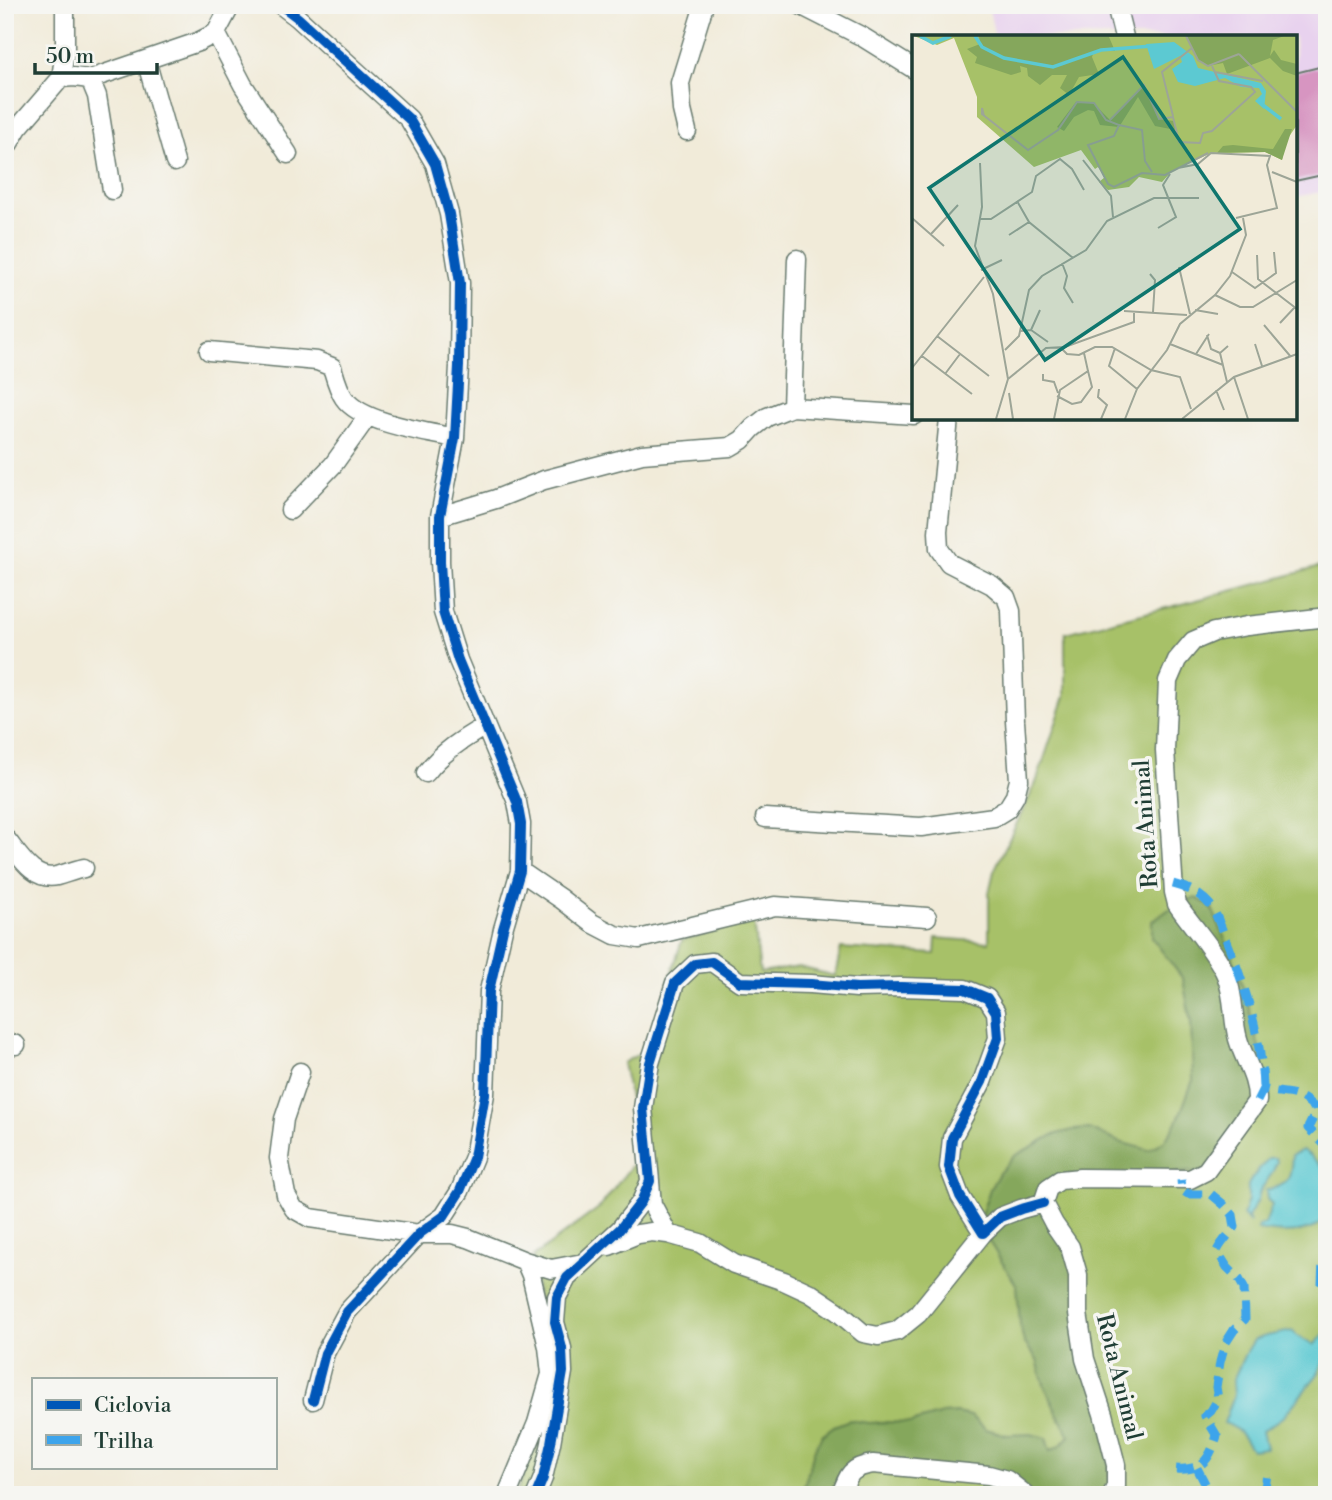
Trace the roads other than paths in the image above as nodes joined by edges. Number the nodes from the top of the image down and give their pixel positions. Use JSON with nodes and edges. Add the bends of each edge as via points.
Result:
{"nodes":[{"id":1,"x":65,"y":5,"type":"edge"},
{"id":2,"x":231,"y":5,"type":"edge"},
{"id":3,"x":281,"y":5,"type":"edge"},
{"id":4,"x":704,"y":5,"type":"edge"},
{"id":5,"x":800,"y":5,"type":"edge"},
{"id":6,"x":1116,"y":5,"type":"edge"},
{"id":7,"x":216,"y":33,"type":"junction"},
{"id":8,"x":1124,"y":35,"type":"edge"},
{"id":9,"x":146,"y":60,"type":"junction"},
{"id":10,"x":912,"y":68,"type":"edge"},
{"id":11,"x":61,"y":78,"type":"junction"},
{"id":12,"x":90,"y":79,"type":"junction"},
{"id":13,"x":12,"y":127,"type":"edge"},
{"id":14,"x":687,"y":131,"type":"dead end"},
{"id":15,"x":5,"y":150,"type":"edge"},
{"id":16,"x":288,"y":154,"type":"dead end"},
{"id":17,"x":175,"y":162,"type":"dead end"},
{"id":18,"x":112,"y":190,"type":"dead end"},
{"id":19,"x":797,"y":259,"type":"dead end"},
{"id":20,"x":209,"y":351,"type":"dead end"},
{"id":21,"x":792,"y":407,"type":"junction"},
{"id":22,"x":912,"y":415,"type":"edge"},
{"id":23,"x":368,"y":416,"type":"junction"},
{"id":24,"x":949,"y":420,"type":"edge"},
{"id":25,"x":455,"y":438,"type":"junction"},
{"id":26,"x":290,"y":510,"type":"dead end"},
{"id":27,"x":440,"y":516,"type":"junction"},
{"id":28,"x":1327,"y":617,"type":"edge"},
{"id":29,"x":485,"y":726,"type":"junction"},
{"id":30,"x":426,"y":773,"type":"dead end"},
{"id":31,"x":765,"y":818,"type":"dead end"},
{"id":32,"x":5,"y":838,"type":"edge"},
{"id":33,"x":84,"y":869,"type":"dead end"},
{"id":34,"x":520,"y":871,"type":"junction"},
{"id":35,"x":927,"y":917,"type":"dead end"},
{"id":36,"x":300,"y":1072,"type":"dead end"},
{"id":37,"x":650,"y":1181,"type":"junction"},
{"id":38,"x":1042,"y":1203,"type":"junction"},
{"id":39,"x":983,"y":1233,"type":"junction"},
{"id":40,"x":419,"y":1234,"type":"junction"},
{"id":41,"x":668,"y":1234,"type":"junction"},
{"id":42,"x":525,"y":1261,"type":"junction"},
{"id":43,"x":586,"y":1262,"type":"junction"},
{"id":44,"x":313,"y":1400,"type":"dead end"},
{"id":45,"x":507,"y":1495,"type":"edge"},
{"id":46,"x":536,"y":1495,"type":"edge"},
{"id":47,"x":841,"y":1495,"type":"edge"},
{"id":48,"x":1026,"y":1495,"type":"edge"},
{"id":49,"x":1112,"y":1495,"type":"edge"}],
"edges":[{"from":1,"to":11,"type":"street"},
{"from":2,"to":7,"type":"street"},
{"from":3,"to":25,"type":"street","via":[[409,119],[435,164],[460,283]]},
{"from":4,"to":14,"type":"street","via":[[680,83]]},
{"from":5,"to":10,"type":"street"},
{"from":6,"to":8,"type":"street"},
{"from":7,"to":9,"type":"street"},
{"from":7,"to":16,"type":"street"},
{"from":9,"to":12,"type":"street"},
{"from":9,"to":17,"type":"street"},
{"from":11,"to":12,"type":"street"},
{"from":11,"to":13,"type":"street"},
{"from":12,"to":18,"type":"street","via":[[97,96]]},
{"from":13,"to":15,"type":"street"},
{"from":19,"to":21,"type":"street"},
{"from":20,"to":23,"type":"street","via":[[317,361],[332,367],[345,399]]},
{"from":21,"to":22,"type":"street"},
{"from":21,"to":27,"type":"street","via":[[767,416],[730,447],[642,454],[544,480]]},
{"from":23,"to":25,"type":"street"},
{"from":23,"to":26,"type":"street","via":[[333,465]]},
{"from":24,"to":31,"type":"street","via":[[939,549],[949,563],[992,585],[1006,597],[1012,611],[1019,780],[1015,796],[995,817],[921,827]]},
{"from":25,"to":27,"type":"street"},
{"from":27,"to":29,"type":"street","via":[[443,612]]},
{"from":28,"to":38,"type":"street","name":"Rota Animal","via":[[1214,632],[1193,641],[1168,681],[1165,750],[1174,892],[1182,912],[1226,974],[1237,1038],[1257,1101],[1206,1171],[1190,1180],[1060,1180],[1048,1188]]},
{"from":29,"to":30,"type":"street","via":[[449,749]]},
{"from":29,"to":34,"type":"street","via":[[517,802]]},
{"from":32,"to":33,"type":"street","via":[[32,870],[43,875],[54,877]]},
{"from":34,"to":35,"type":"street","via":[[592,923],[615,935],[639,939],[775,906]]},
{"from":34,"to":40,"type":"street","via":[[489,990],[485,1094],[474,1157],[444,1216]]},
{"from":36,"to":40,"type":"street","via":[[284,1119],[279,1158],[286,1195],[294,1209],[310,1218]]},
{"from":37,"to":39,"type":"street","via":[[643,1108],[650,1063],[676,983],[695,964],[712,962],[740,982],[965,989],[987,998],[996,1012],[999,1038],[952,1138],[949,1167],[960,1196]]},
{"from":37,"to":41,"type":"street","via":[[652,1204]]},
{"from":37,"to":43,"type":"street","via":[[620,1229]]},
{"from":38,"to":39,"type":"street","via":[[1000,1217]]},
{"from":38,"to":49,"type":"street","name":"Rota Animal","via":[[1070,1247],[1077,1275],[1085,1359],[1116,1465]]},
{"from":39,"to":41,"type":"street","via":[[918,1314],[897,1331],[878,1336],[863,1333],[810,1293],[784,1280],[734,1264],[700,1243]]},
{"from":40,"to":42,"type":"street","via":[[468,1238]]},
{"from":40,"to":44,"type":"street","via":[[347,1312],[325,1353]]},
{"from":41,"to":43,"type":"street","via":[[638,1234]]},
{"from":42,"to":43,"type":"street","via":[[551,1269]]},
{"from":42,"to":45,"type":"street","via":[[551,1374],[537,1423]]},
{"from":43,"to":46,"type":"street","via":[[567,1278],[557,1297],[555,1322],[563,1372],[551,1443]]},
{"from":47,"to":48,"type":"street","via":[[847,1476],[858,1466],[873,1464],[989,1475],[1007,1480]]}]}
